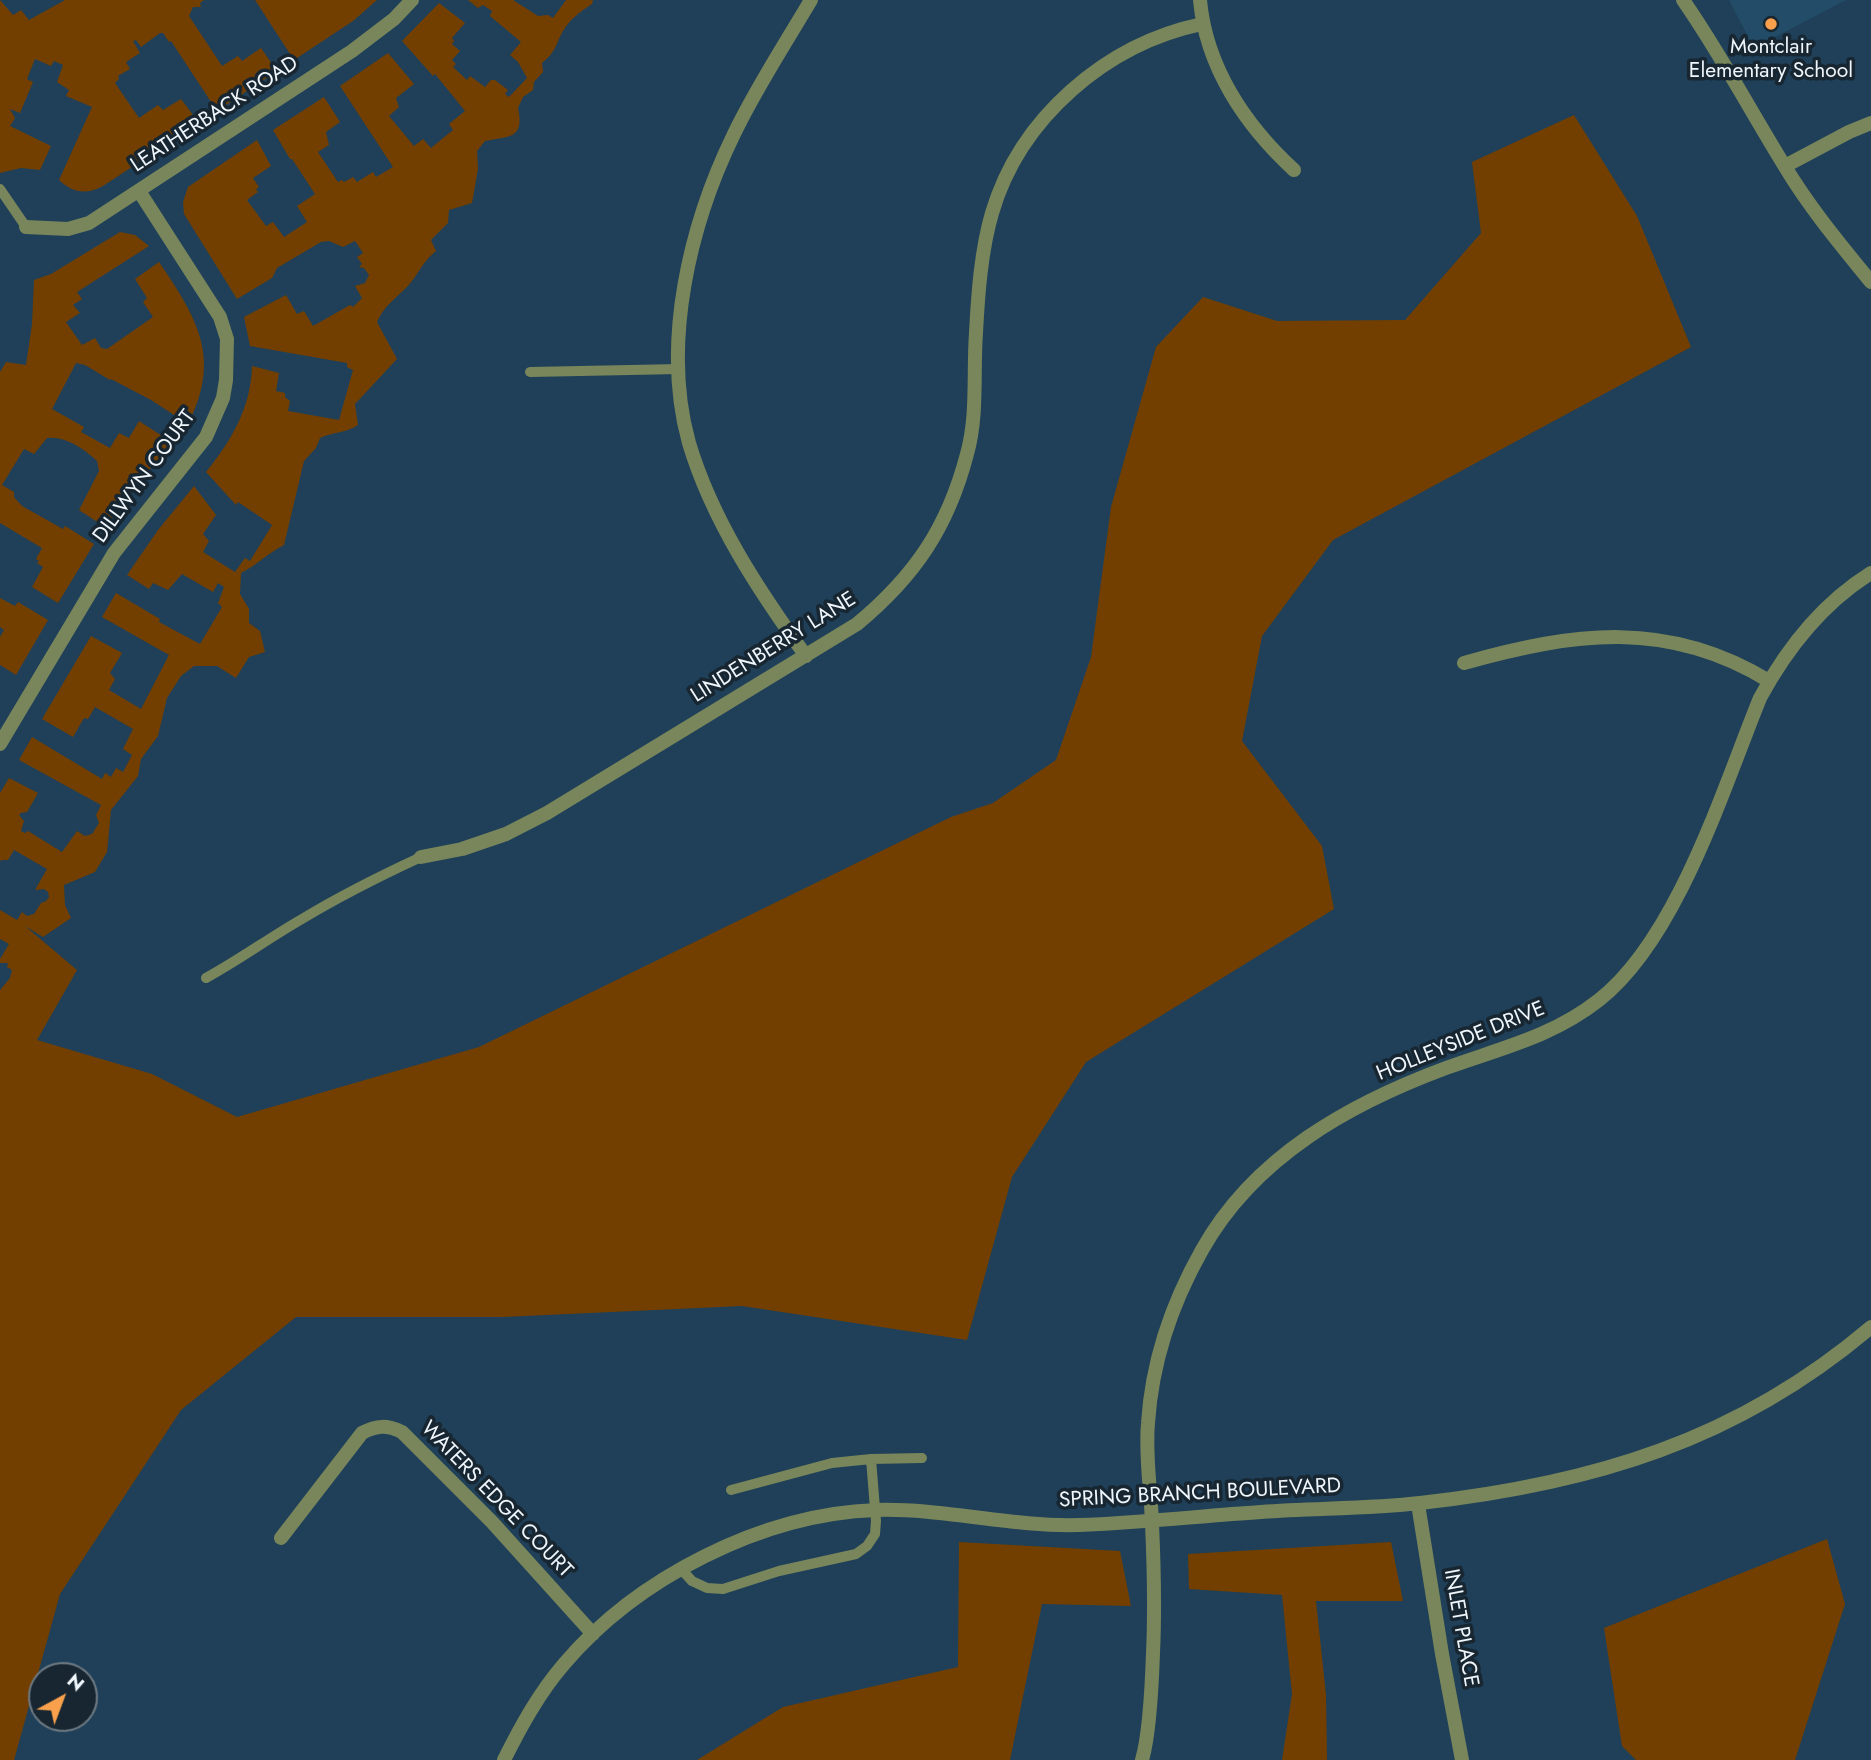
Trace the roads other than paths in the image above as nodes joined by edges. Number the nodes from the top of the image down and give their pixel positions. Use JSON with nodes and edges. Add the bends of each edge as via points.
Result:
{"nodes":[{"id":1,"x":412,"y":0,"type":"edge"},
{"id":2,"x":811,"y":0,"type":"edge"},
{"id":3,"x":1200,"y":0,"type":"edge"},
{"id":4,"x":1683,"y":0,"type":"edge"},
{"id":5,"x":1202,"y":24,"type":"junction"},
{"id":6,"x":1871,"y":123,"type":"edge"},
{"id":7,"x":1785,"y":166,"type":"junction"},
{"id":8,"x":1294,"y":170,"type":"dead end"},
{"id":9,"x":0,"y":189,"type":"edge"},
{"id":10,"x":139,"y":191,"type":"junction"},
{"id":11,"x":26,"y":227,"type":"joint"},
{"id":12,"x":1871,"y":282,"type":"edge"},
{"id":13,"x":680,"y":369,"type":"junction"},
{"id":14,"x":530,"y":372,"type":"dead end"},
{"id":15,"x":1871,"y":573,"type":"edge"},
{"id":16,"x":806,"y":656,"type":"junction"},
{"id":17,"x":1465,"y":663,"type":"dead end"},
{"id":18,"x":1769,"y":681,"type":"junction"},
{"id":19,"x":0,"y":744,"type":"edge"},
{"id":20,"x":421,"y":857,"type":"joint"},
{"id":21,"x":206,"y":978,"type":"dead end"},
{"id":22,"x":1871,"y":1327,"type":"edge"},
{"id":23,"x":922,"y":1458,"type":"dead end"},
{"id":24,"x":871,"y":1459,"type":"junction"},
{"id":25,"x":731,"y":1490,"type":"dead end"},
{"id":26,"x":1418,"y":1504,"type":"junction"},
{"id":27,"x":874,"y":1510,"type":"junction"},
{"id":28,"x":1152,"y":1522,"type":"junction"},
{"id":29,"x":281,"y":1538,"type":"dead end"},
{"id":30,"x":681,"y":1569,"type":"junction"},
{"id":31,"x":593,"y":1634,"type":"junction"},
{"id":32,"x":504,"y":1760,"type":"edge"},
{"id":33,"x":1142,"y":1760,"type":"edge"},
{"id":34,"x":1462,"y":1760,"type":"edge"}],
"edges":[{"from":1,"to":10,"type":"street","name":"LEATHERBACK ROAD","via":[[352,51]]},
{"from":2,"to":13,"type":"street","via":[[734,132],[709,193],[682,295]]},
{"from":3,"to":5,"type":"street"},
{"from":4,"to":7,"type":"street"},
{"from":5,"to":8,"type":"street","via":[[1213,60],[1231,94],[1259,135]]},
{"from":5,"to":16,"type":"street","name":"LINDENBERRY LANE","via":[[1156,37],[1105,64],[1048,114],[1021,149],[992,214],[977,320],[974,411],[968,452],[953,499],[924,554],[888,599]]},
{"from":6,"to":7,"type":"street"},
{"from":7,"to":12,"type":"street"},
{"from":9,"to":11,"type":"lane"},
{"from":10,"to":11,"type":"street","name":"LEATHERBACK ROAD","via":[[89,223],[68,229]]},
{"from":10,"to":19,"type":"street","name":"DILLWYN COURT","via":[[220,317],[228,360],[223,398],[206,437],[114,553]]},
{"from":13,"to":14,"type":"lane"},
{"from":13,"to":16,"type":"street","via":[[689,442],[707,490],[768,603]]},
{"from":15,"to":18,"type":"street","name":"HOLLEYSIDE DRIVE","via":[[1828,606]]},
{"from":16,"to":20,"type":"street","name":"LINDENBERRY LANE","via":[[547,813],[506,834]]},
{"from":17,"to":18,"type":"street","via":[[1564,640],[1645,638],[1714,653]]},
{"from":18,"to":28,"type":"street","name":"HOLLEYSIDE DRIVE","via":[[1695,859],[1668,912],[1629,971],[1601,999],[1533,1040],[1446,1068],[1346,1113],[1283,1154],[1228,1211],[1182,1288],[1154,1377],[1147,1461]]},
{"from":20,"to":21,"type":"lane","name":"LINDENBERRY LANE","via":[[312,913]]},
{"from":22,"to":26,"type":"street","name":"SPRING BRANCH BOULEVARD","via":[[1793,1385],[1679,1445],[1547,1485]]},
{"from":23,"to":24,"type":"lane"},
{"from":24,"to":25,"type":"lane","via":[[832,1463]]},
{"from":24,"to":27,"type":"lane"},
{"from":26,"to":28,"type":"street","name":"SPRING BRANCH BOULEVARD"},
{"from":26,"to":34,"type":"street","name":"INLET PLACE"},
{"from":27,"to":28,"type":"street","name":"SPRING BRANCH BOULEVARD","via":[[1065,1524]]},
{"from":27,"to":30,"type":"street","name":"SPRING BRANCH BOULEVARD","via":[[778,1528]]},
{"from":27,"to":30,"type":"lane","via":[[874,1535],[856,1554],[723,1589],[692,1581]]},
{"from":28,"to":33,"type":"street","name":"HOLLEYSIDE DRIVE","via":[[1155,1612]]},
{"from":29,"to":31,"type":"street","name":"WATERS EDGE COURT","via":[[362,1433],[390,1426],[402,1432],[492,1522]]},
{"from":30,"to":31,"type":"street","name":"SPRING BRANCH BOULEVARD"},
{"from":31,"to":32,"type":"street","name":"SPRING BRANCH BOULEVARD","via":[[534,1703]]}]}
